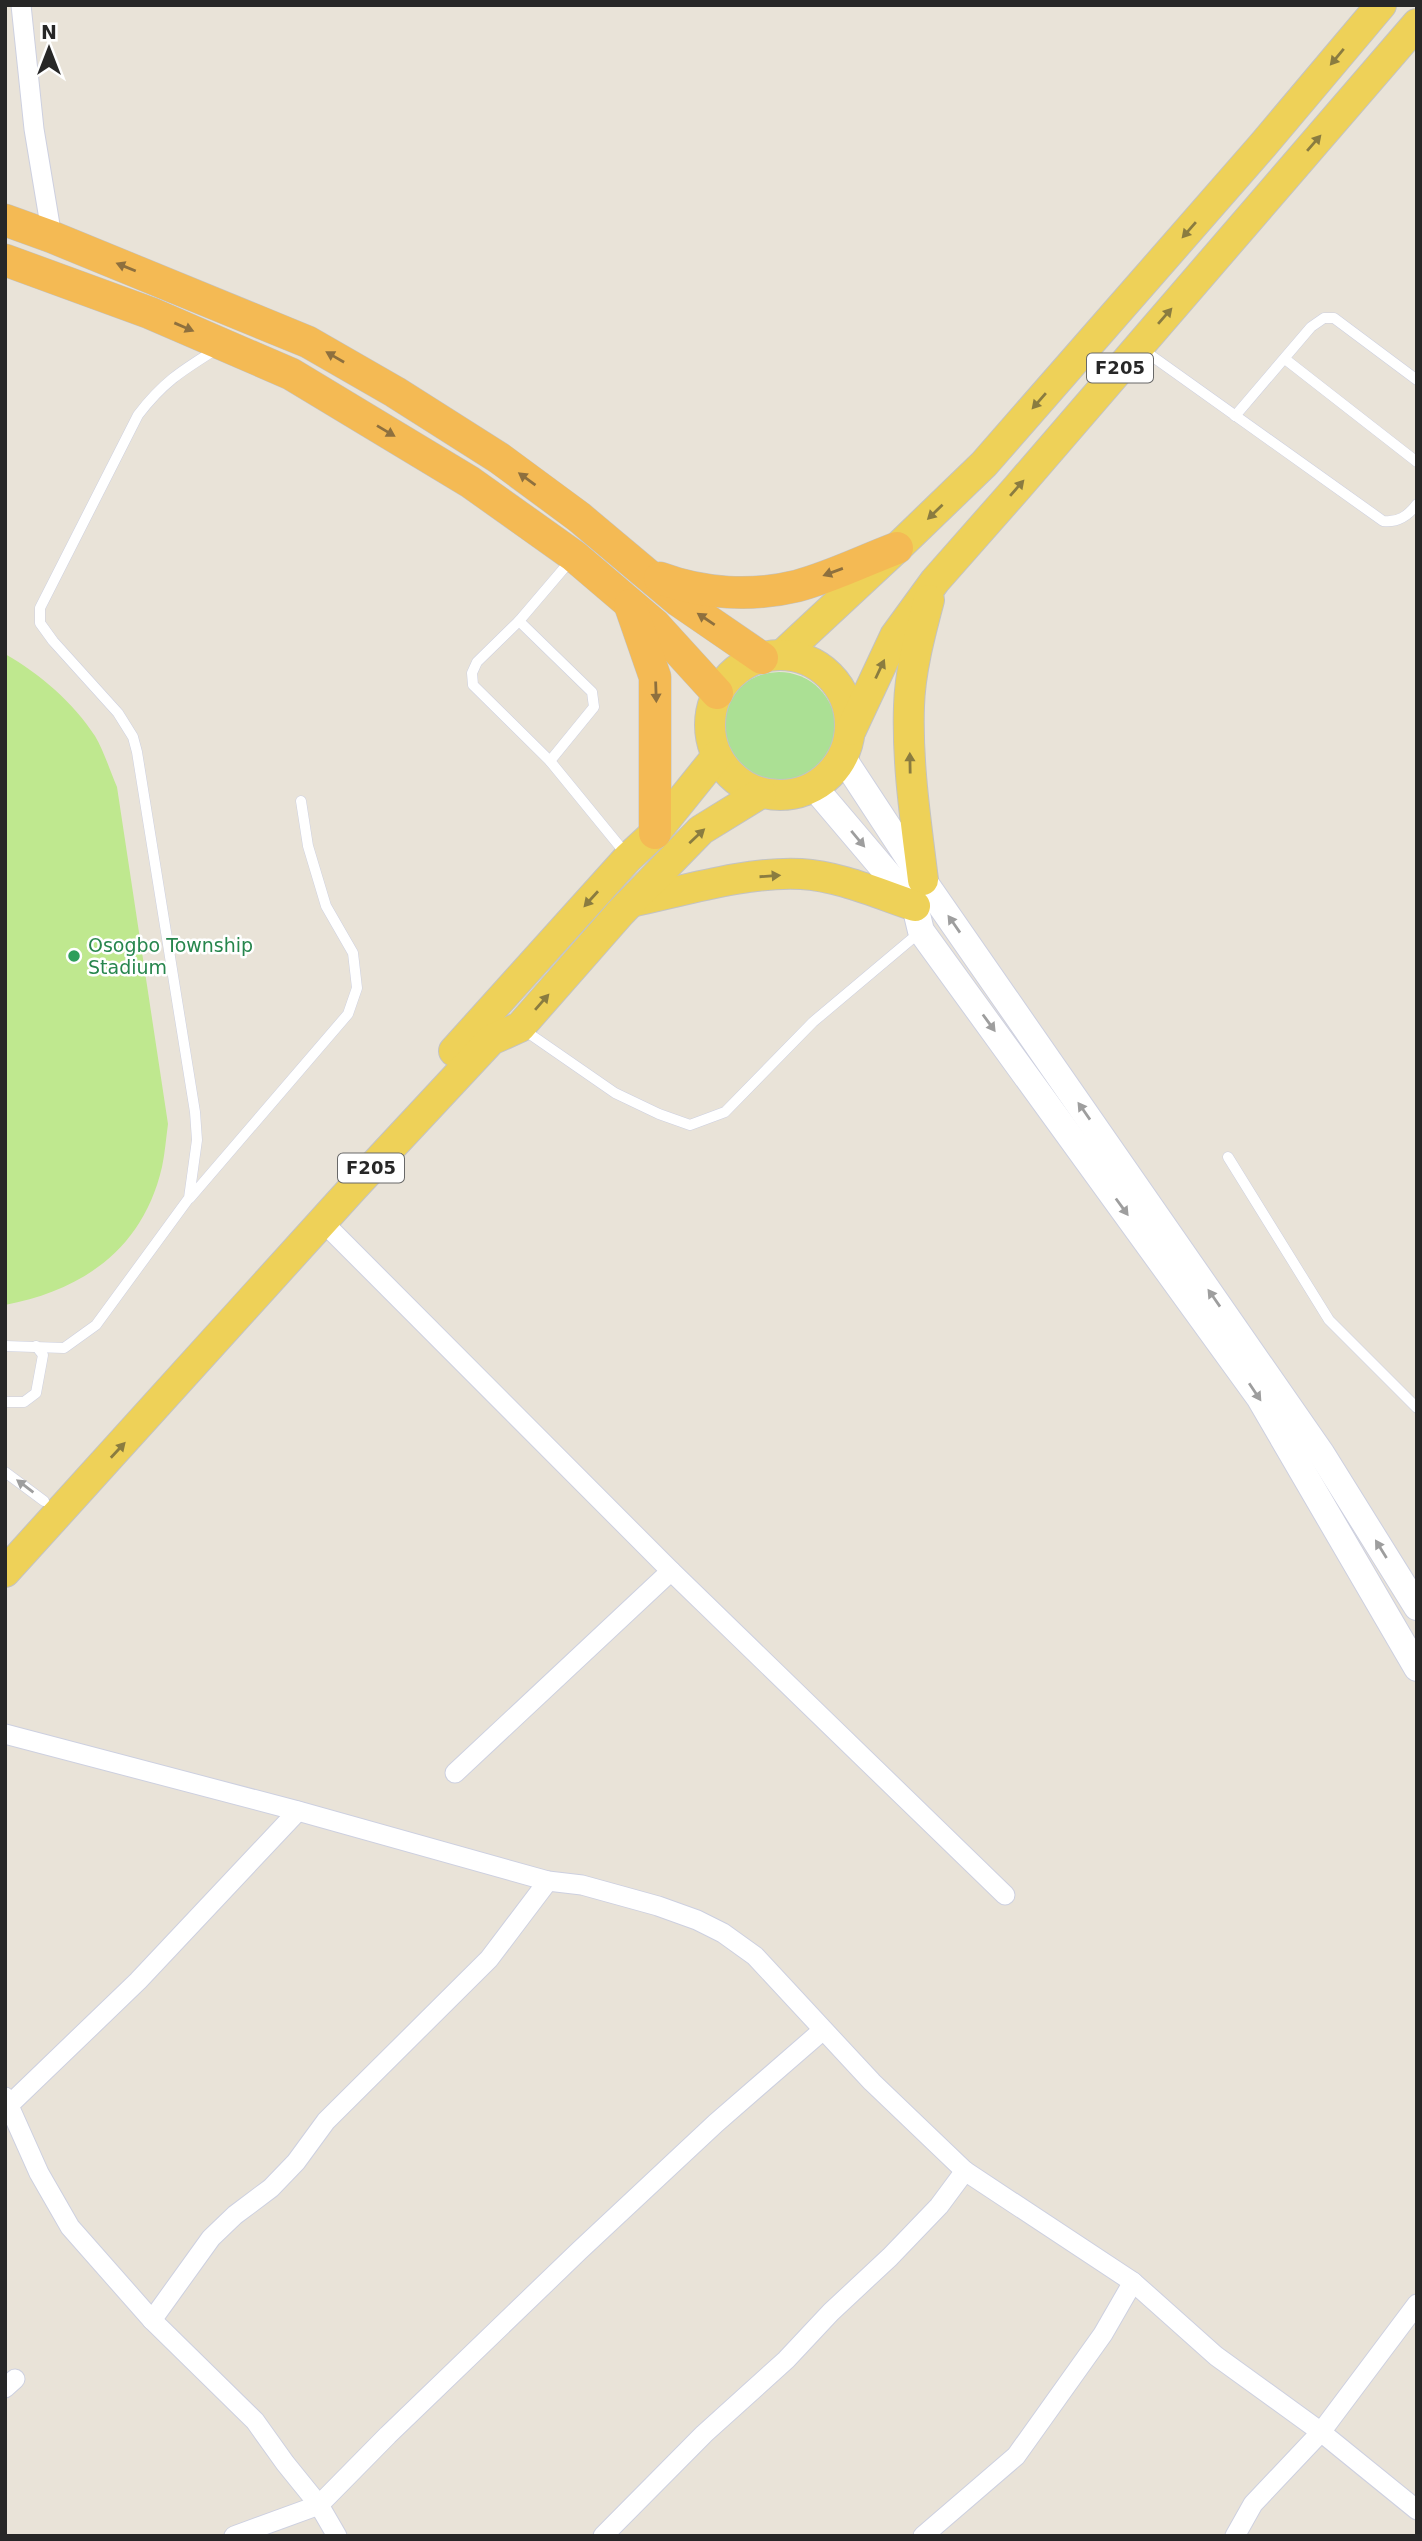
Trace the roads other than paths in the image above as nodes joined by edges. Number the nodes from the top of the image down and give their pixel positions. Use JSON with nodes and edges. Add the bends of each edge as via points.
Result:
{"nodes":[{"id":1,"x":21,"y":5,"type":"edge"},
{"id":2,"x":1381,"y":5,"type":"edge"},
{"id":3,"x":1417,"y":23,"type":"edge"},
{"id":4,"x":5,"y":220,"type":"edge"},
{"id":5,"x":52,"y":237,"type":"junction"},
{"id":6,"x":5,"y":260,"type":"edge"},
{"id":7,"x":224,"y":344,"type":"junction"},
{"id":8,"x":1139,"y":346,"type":"junction"},
{"id":9,"x":1285,"y":359,"type":"junction"},
{"id":10,"x":1417,"y":380,"type":"edge"},
{"id":11,"x":1235,"y":416,"type":"junction"},
{"id":12,"x":1417,"y":462,"type":"edge"},
{"id":13,"x":1417,"y":504,"type":"edge"},
{"id":14,"x":897,"y":548,"type":"junction"},
{"id":15,"x":574,"y":556,"type":"junction"},
{"id":16,"x":644,"y":572,"type":"junction"},
{"id":17,"x":935,"y":580,"type":"junction"},
{"id":18,"x":629,"y":604,"type":"junction"},
{"id":19,"x":519,"y":621,"type":"junction"},
{"id":20,"x":772,"y":656,"type":"junction"},
{"id":21,"x":718,"y":693,"type":"junction"},
{"id":22,"x":847,"y":744,"type":"junction"},
{"id":23,"x":717,"y":756,"type":"junction"},
{"id":24,"x":550,"y":761,"type":"junction"},
{"id":25,"x":814,"y":787,"type":"junction"},
{"id":26,"x":761,"y":793,"type":"junction"},
{"id":27,"x":301,"y":801,"type":"dead end"},
{"id":28,"x":654,"y":833,"type":"junction"},
{"id":29,"x":628,"y":858,"type":"junction"},
{"id":30,"x":631,"y":902,"type":"junction"},
{"id":31,"x":920,"y":906,"type":"junction"},
{"id":32,"x":520,"y":1027,"type":"junction"},
{"id":33,"x":1228,"y":1157,"type":"dead end"},
{"id":34,"x":189,"y":1198,"type":"junction"},
{"id":35,"x":323,"y":1222,"type":"junction"},
{"id":36,"x":5,"y":1346,"type":"edge"},
{"id":37,"x":36,"y":1346,"type":"junction"},
{"id":38,"x":5,"y":1402,"type":"edge"},
{"id":39,"x":1417,"y":1408,"type":"edge"},
{"id":40,"x":5,"y":1472,"type":"edge"},
{"id":41,"x":44,"y":1501,"type":"junction"},
{"id":42,"x":5,"y":1545,"type":"edge"},
{"id":43,"x":671,"y":1571,"type":"junction"},
{"id":44,"x":5,"y":1572,"type":"edge"},
{"id":45,"x":1417,"y":1606,"type":"edge"},
{"id":46,"x":1417,"y":1668,"type":"edge"},
{"id":47,"x":5,"y":1734,"type":"edge"},
{"id":48,"x":455,"y":1773,"type":"dead end"},
{"id":49,"x":298,"y":1811,"type":"junction"},
{"id":50,"x":548,"y":1881,"type":"junction"},
{"id":51,"x":1005,"y":1895,"type":"dead end"},
{"id":52,"x":823,"y":2030,"type":"junction"},
{"id":53,"x":6,"y":2104,"type":"edge"},
{"id":54,"x":965,"y":2171,"type":"junction"},
{"id":55,"x":1133,"y":2282,"type":"junction"},
{"id":56,"x":1417,"y":2304,"type":"edge"},
{"id":57,"x":152,"y":2320,"type":"junction"},
{"id":58,"x":1321,"y":2432,"type":"junction"},
{"id":59,"x":319,"y":2505,"type":"junction"},
{"id":60,"x":1417,"y":2510,"type":"edge"},
{"id":61,"x":234,"y":2536,"type":"edge"},
{"id":62,"x":337,"y":2536,"type":"edge"},
{"id":63,"x":603,"y":2536,"type":"edge"},
{"id":64,"x":923,"y":2536,"type":"edge"},
{"id":65,"x":1235,"y":2536,"type":"edge"}],
"edges":[{"from":1,"to":5,"type":"street"},
{"from":2,"to":14,"type":"main road","number":"F205","one_way":true,"via":[[984,464]]},
{"from":8,"to":3,"type":"main road","number":"F205","one_way":true},
{"from":4,"to":5,"type":"highway"},
{"from":16,"to":5,"type":"highway","one_way":true,"via":[[499,458],[308,342]]},
{"from":6,"to":7,"type":"highway","one_way":true},
{"from":7,"to":15,"type":"highway","one_way":true,"via":[[291,374],[470,482]]},
{"from":7,"to":34,"type":"lane","via":[[171,378],[138,415],[40,608],[40,623],[118,713],[137,752],[195,1112],[197,1140]]},
{"from":8,"to":11,"type":"lane"},
{"from":17,"to":8,"type":"main road","number":"F205","one_way":true},
{"from":9,"to":10,"type":"lane","via":[[1317,321],[1334,318]]},
{"from":9,"to":11,"type":"lane"},
{"from":9,"to":12,"type":"lane"},
{"from":11,"to":13,"type":"lane","via":[[1383,521],[1402,519]]},
{"from":14,"to":16,"type":"highway","one_way":true,"via":[[798,585],[772,590],[721,593]]},
{"from":14,"to":20,"type":"main road","number":"F205"},
{"from":15,"to":18,"type":"highway"},
{"from":15,"to":19,"type":"lane"},
{"from":20,"to":16,"type":"highway","one_way":true,"via":[[678,601]]},
{"from":22,"to":17,"type":"main road","number":"F205","one_way":true,"via":[[895,636]]},
{"from":31,"to":17,"type":"main road","one_way":true,"via":[[909,705],[918,644]]},
{"from":18,"to":21,"type":"highway","via":[[655,625]]},
{"from":18,"to":28,"type":"highway","one_way":true,"via":[[655,677]]},
{"from":19,"to":24,"type":"lane","via":[[594,699],[594,707]]},
{"from":19,"to":24,"type":"lane","via":[[477,662],[472,673],[474,685]]},
{"from":20,"to":21,"type":"main road","number":"F205","via":[[744,665]]},
{"from":20,"to":22,"type":"main road","via":[[804,659],[824,670],[839,687],[849,708]]},
{"from":21,"to":23,"type":"main road","number":"F205","via":[[710,724]]},
{"from":22,"to":25,"type":"main road","number":"F205","via":[[831,774]]},
{"from":22,"to":31,"type":"main road"},
{"from":23,"to":26,"type":"main road","number":"F205","via":[[743,785]]},
{"from":23,"to":28,"type":"main road","number":"F205"},
{"from":24,"to":29,"type":"lane"},
{"from":25,"to":26,"type":"main road","number":"F205","via":[[779,796]]},
{"from":25,"to":31,"type":"main road","one_way":true},
{"from":30,"to":26,"type":"main road","number":"F205","one_way":true,"via":[[701,830]]},
{"from":27,"to":34,"type":"lane","via":[[308,846],[327,906],[353,953],[357,988],[348,1014]]},
{"from":28,"to":29,"type":"main road","number":"F205"},
{"from":29,"to":41,"type":"main road","number":"F205","one_way":true},
{"from":30,"to":31,"type":"main road","one_way":true,"via":[[742,878],[801,874]]},
{"from":32,"to":30,"type":"main road","number":"F205","one_way":true},
{"from":31,"to":32,"type":"lane","via":[[725,1112],[690,1125],[615,1093]]},
{"from":45,"to":31,"type":"main road","one_way":true,"via":[[1321,1453]]},
{"from":31,"to":46,"type":"main road","one_way":true,"via":[[1259,1397]]},
{"from":32,"to":35,"type":"main road","number":"F205","via":[[491,1040]]},
{"from":33,"to":39,"type":"lane","via":[[1329,1320]]},
{"from":34,"to":37,"type":"lane","via":[[96,1325],[64,1348]]},
{"from":35,"to":43,"type":"street"},
{"from":44,"to":35,"type":"main road","number":"F205","one_way":true},
{"from":36,"to":37,"type":"lane"},
{"from":37,"to":38,"type":"lane","via":[[43,1355],[36,1394],[24,1402]]},
{"from":41,"to":40,"type":"lane","one_way":true},
{"from":41,"to":42,"type":"main road","number":"F205"},
{"from":43,"to":48,"type":"street"},
{"from":43,"to":51,"type":"street"},
{"from":47,"to":49,"type":"street"},
{"from":49,"to":50,"type":"street"},
{"from":49,"to":53,"type":"street","via":[[138,1981]]},
{"from":50,"to":52,"type":"street","via":[[582,1885],[658,1906],[723,1933],[755,1956]]},
{"from":50,"to":57,"type":"street","via":[[489,1959],[326,2121],[271,2188],[211,2238]]},
{"from":52,"to":54,"type":"street"},
{"from":52,"to":59,"type":"street","via":[[579,2251]]},
{"from":53,"to":57,"type":"street","via":[[70,2227]]},
{"from":54,"to":55,"type":"street"},
{"from":54,"to":63,"type":"street","via":[[890,2257]]},
{"from":55,"to":58,"type":"street","via":[[1216,2356]]},
{"from":55,"to":64,"type":"street","via":[[1103,2334],[1016,2456]]},
{"from":56,"to":58,"type":"street"},
{"from":57,"to":59,"type":"street","via":[[255,2421]]},
{"from":58,"to":60,"type":"street"},
{"from":58,"to":65,"type":"street","via":[[1253,2504]]},
{"from":59,"to":61,"type":"street"},
{"from":59,"to":62,"type":"street"}]}
